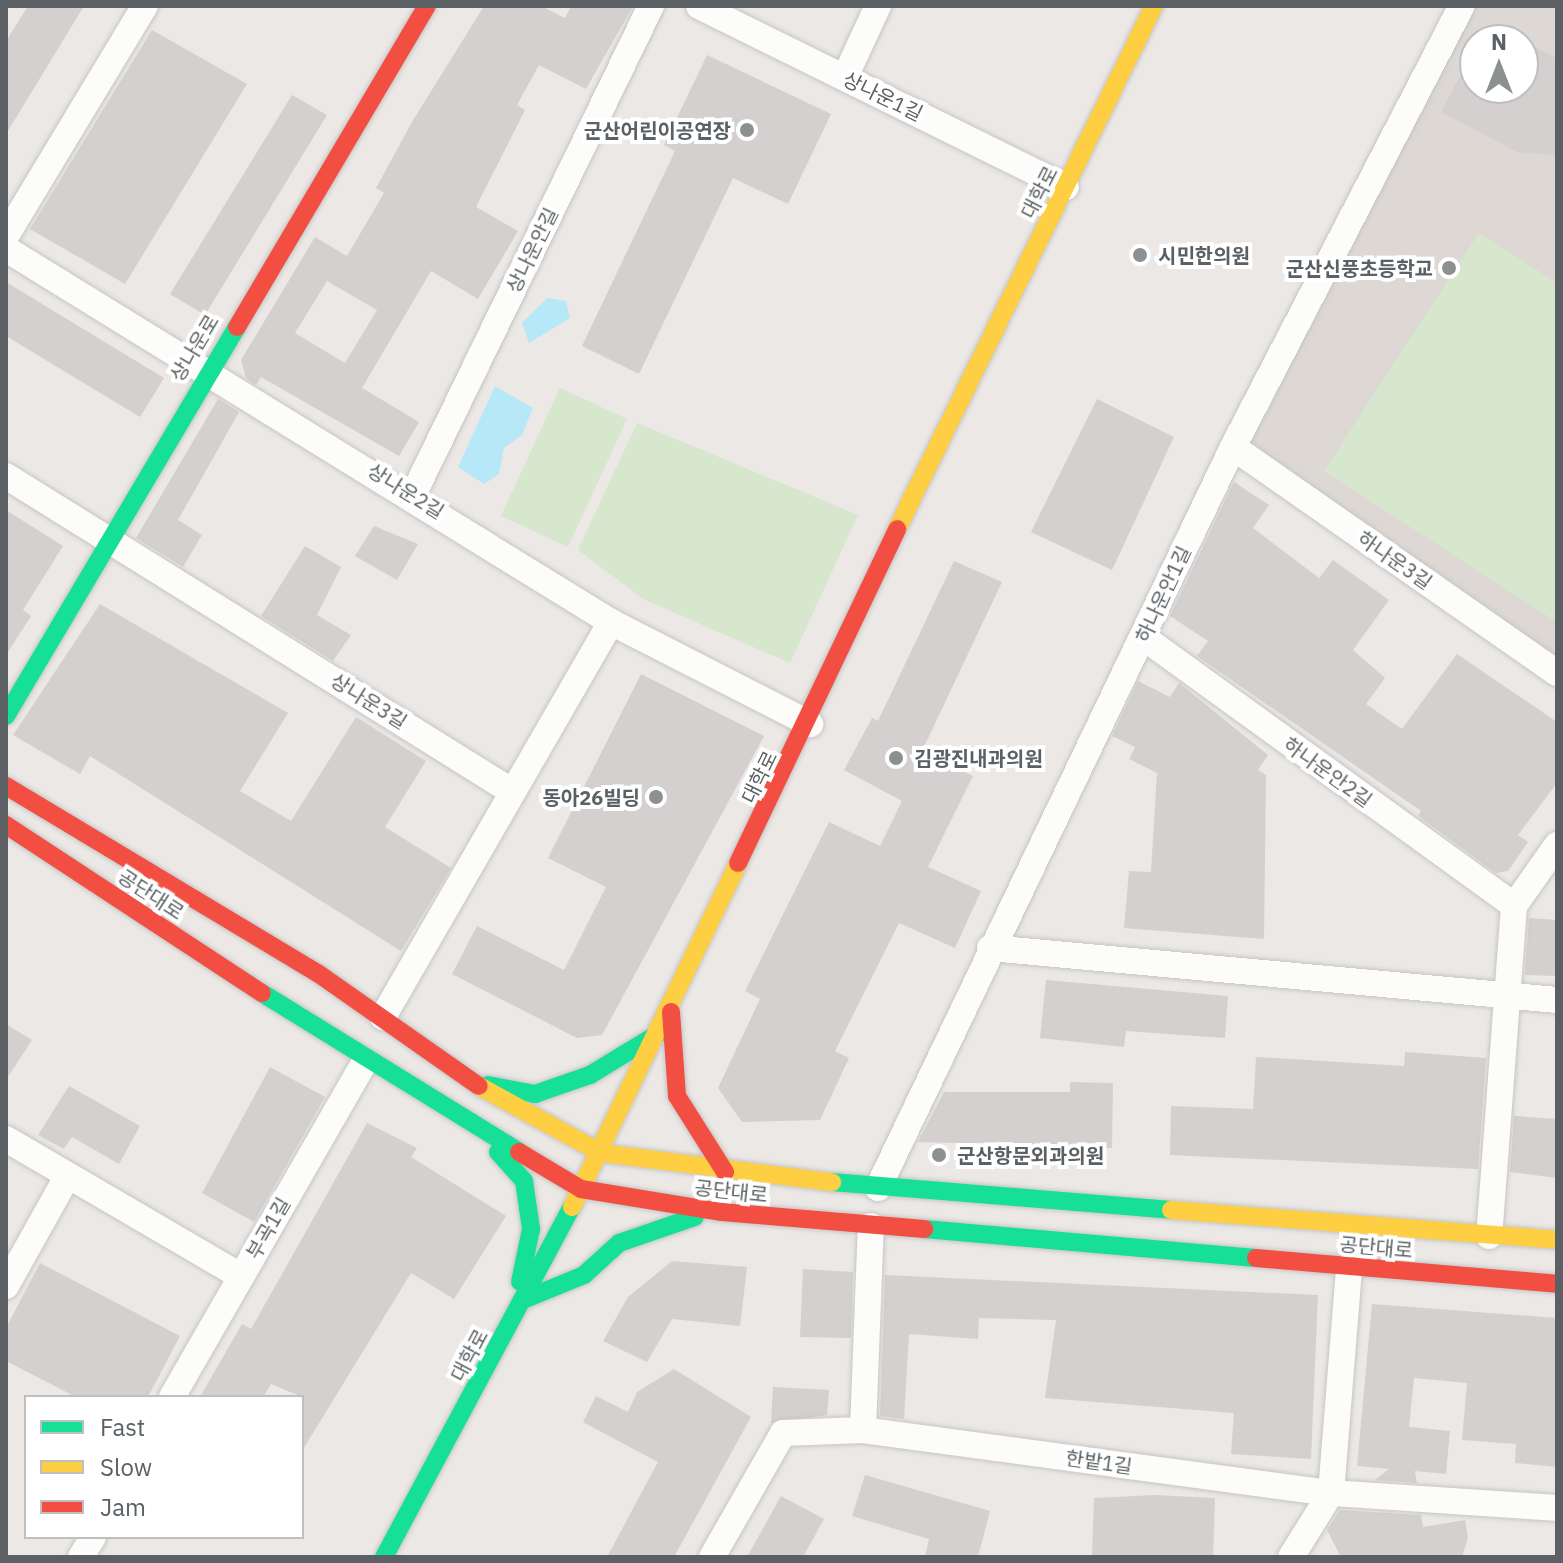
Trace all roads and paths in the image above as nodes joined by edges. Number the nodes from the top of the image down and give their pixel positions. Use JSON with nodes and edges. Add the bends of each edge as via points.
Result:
{"nodes":[{"id":1,"x":145,"y":6,"type":"edge"},
{"id":2,"x":427,"y":6,"type":"edge"},
{"id":3,"x":651,"y":6,"type":"edge"},
{"id":4,"x":699,"y":6,"type":"edge"},
{"id":5,"x":878,"y":6,"type":"edge"},
{"id":6,"x":1154,"y":6,"type":"edge"},
{"id":7,"x":1462,"y":6,"type":"edge"},
{"id":8,"x":845,"y":77,"type":"junction"},
{"id":9,"x":1066,"y":187,"type":"junction"},
{"id":10,"x":6,"y":236,"type":"edge"},
{"id":11,"x":6,"y":249,"type":"edge"},
{"id":12,"x":208,"y":367,"type":"junction"},
{"id":13,"x":1233,"y":447,"type":"junction"},
{"id":14,"x":6,"y":476,"type":"edge"},
{"id":15,"x":413,"y":495,"type":"junction"},
{"id":16,"x":110,"y":536,"type":"junction"},
{"id":17,"x":611,"y":622,"type":"junction"},
{"id":18,"x":1143,"y":637,"type":"junction"},
{"id":19,"x":1557,"y":673,"type":"edge"},
{"id":20,"x":6,"y":716,"type":"edge"},
{"id":21,"x":810,"y":724,"type":"junction"},
{"id":22,"x":6,"y":786,"type":"edge"},
{"id":23,"x":511,"y":791,"type":"junction"},
{"id":24,"x":6,"y":825,"type":"edge"},
{"id":25,"x":1557,"y":845,"type":"edge"},
{"id":26,"x":1514,"y":906,"type":"junction"},
{"id":27,"x":990,"y":948,"type":"junction"},
{"id":28,"x":1508,"y":996,"type":"junction"},
{"id":29,"x":1557,"y":1000,"type":"edge"},
{"id":30,"x":671,"y":1010,"type":"junction"},
{"id":31,"x":383,"y":1017,"type":"junction"},
{"id":32,"x":659,"y":1033,"type":"junction"},
{"id":33,"x":365,"y":1061,"type":"junction"},
{"id":34,"x":474,"y":1082,"type":"junction"},
{"id":35,"x":481,"y":1133,"type":"junction"},
{"id":36,"x":6,"y":1139,"type":"edge"},
{"id":37,"x":601,"y":1153,"type":"junction"},
{"id":38,"x":725,"y":1172,"type":"junction"},
{"id":39,"x":67,"y":1177,"type":"junction"},
{"id":40,"x":878,"y":1188,"type":"junction"},
{"id":41,"x":581,"y":1189,"type":"junction"},
{"id":42,"x":722,"y":1212,"type":"junction"},
{"id":43,"x":871,"y":1226,"type":"junction"},
{"id":44,"x":1489,"y":1236,"type":"junction"},
{"id":45,"x":1557,"y":1240,"type":"edge"},
{"id":46,"x":1349,"y":1267,"type":"junction"},
{"id":47,"x":240,"y":1276,"type":"junction"},
{"id":48,"x":1557,"y":1284,"type":"edge"},
{"id":49,"x":6,"y":1286,"type":"edge"},
{"id":50,"x":523,"y":1300,"type":"junction"},
{"id":51,"x":512,"y":1320,"type":"junction"},
{"id":52,"x":173,"y":1395,"type":"edge"},
{"id":53,"x":863,"y":1430,"type":"junction"},
{"id":54,"x":1331,"y":1493,"type":"junction"},
{"id":55,"x":1557,"y":1508,"type":"edge"},
{"id":56,"x":92,"y":1539,"type":"edge"},
{"id":57,"x":81,"y":1557,"type":"edge"},
{"id":58,"x":384,"y":1557,"type":"edge"},
{"id":59,"x":712,"y":1557,"type":"edge"},
{"id":60,"x":1291,"y":1557,"type":"edge"}],
"edges":[{"from":1,"to":10,"type":"street"},
{"from":2,"to":12,"type":"street","name":"상나운로"},
{"from":3,"to":15,"type":"street","name":"상나운안길"},
{"from":4,"to":8,"type":"street","name":"상나운1길"},
{"from":5,"to":8,"type":"street"},
{"from":6,"to":9,"type":"street","name":"대학로"},
{"from":7,"to":13,"type":"street","name":"하나운안1길"},
{"from":8,"to":9,"type":"street","name":"상나운1길"},
{"from":9,"to":21,"type":"street","name":"대학로","via":[[978,357]]},
{"from":11,"to":12,"type":"street","name":"상나운2길"},
{"from":12,"to":15,"type":"street","name":"상나운2길"},
{"from":12,"to":16,"type":"street","name":"상나운로"},
{"from":13,"to":18,"type":"street","name":"하나운안1길"},
{"from":13,"to":19,"type":"street","name":"하나운3길"},
{"from":14,"to":16,"type":"street","name":"상나운3길"},
{"from":15,"to":17,"type":"street","name":"상나운2길"},
{"from":16,"to":20,"type":"street","name":"상나운로"},
{"from":16,"to":23,"type":"street","name":"상나운3길"},
{"from":17,"to":21,"type":"street","name":"상나운2길"},
{"from":17,"to":23,"type":"street"},
{"from":18,"to":26,"type":"street","name":"하나운안2길"},
{"from":18,"to":27,"type":"street","name":"하나운안1길"},
{"from":21,"to":30,"type":"street","name":"대학로"},
{"from":22,"to":31,"type":"street","name":"공단대로"},
{"from":23,"to":31,"type":"street"},
{"from":24,"to":33,"type":"street","name":"공단대로"},
{"from":25,"to":26,"type":"street"},
{"from":26,"to":28,"type":"street"},
{"from":27,"to":28,"type":"street"},
{"from":27,"to":40,"type":"street","name":"하나운안1길"},
{"from":28,"to":29,"type":"street"},
{"from":28,"to":44,"type":"street"},
{"from":30,"to":32,"type":"street","name":"대학로"},
{"from":30,"to":38,"type":"street","via":[[677,1096]]},
{"from":31,"to":34,"type":"street","name":"공단대로"},
{"from":32,"to":34,"type":"street","via":[[590,1075],[535,1094]]},
{"from":32,"to":37,"type":"street","name":"대학로"},
{"from":33,"to":35,"type":"street","name":"공단대로"},
{"from":33,"to":47,"type":"street","name":"부곡1길"},
{"from":34,"to":37,"type":"street","name":"공단대로"},
{"from":35,"to":41,"type":"street","name":"공단대로"},
{"from":35,"to":51,"type":"street","via":[[524,1181],[531,1229]]},
{"from":36,"to":39,"type":"street"},
{"from":37,"to":38,"type":"street","name":"공단대로"},
{"from":37,"to":41,"type":"street","name":"대학로"},
{"from":38,"to":40,"type":"street","name":"공단대로"},
{"from":39,"to":47,"type":"street"},
{"from":39,"to":49,"type":"street"},
{"from":40,"to":44,"type":"street","name":"공단대로"},
{"from":41,"to":42,"type":"street","name":"공단대로"},
{"from":41,"to":50,"type":"street","name":"대학로"},
{"from":42,"to":43,"type":"street","name":"공단대로"},
{"from":42,"to":50,"type":"street","via":[[656,1227],[619,1243],[584,1275]]},
{"from":43,"to":46,"type":"street","name":"공단대로"},
{"from":43,"to":53,"type":"street"},
{"from":44,"to":45,"type":"street","name":"공단대로"},
{"from":46,"to":48,"type":"street","name":"공단대로"},
{"from":46,"to":54,"type":"street"},
{"from":47,"to":52,"type":"street","name":"부곡1길"},
{"from":50,"to":51,"type":"street","name":"대학로"},
{"from":51,"to":58,"type":"street","name":"대학로"},
{"from":53,"to":54,"type":"street","name":"한밭1길"},
{"from":53,"to":59,"type":"street","name":"한밭1길","via":[[783,1433]]},
{"from":54,"to":55,"type":"street","name":"한밭1길"},
{"from":54,"to":60,"type":"street"},
{"from":56,"to":57,"type":"street"}]}
